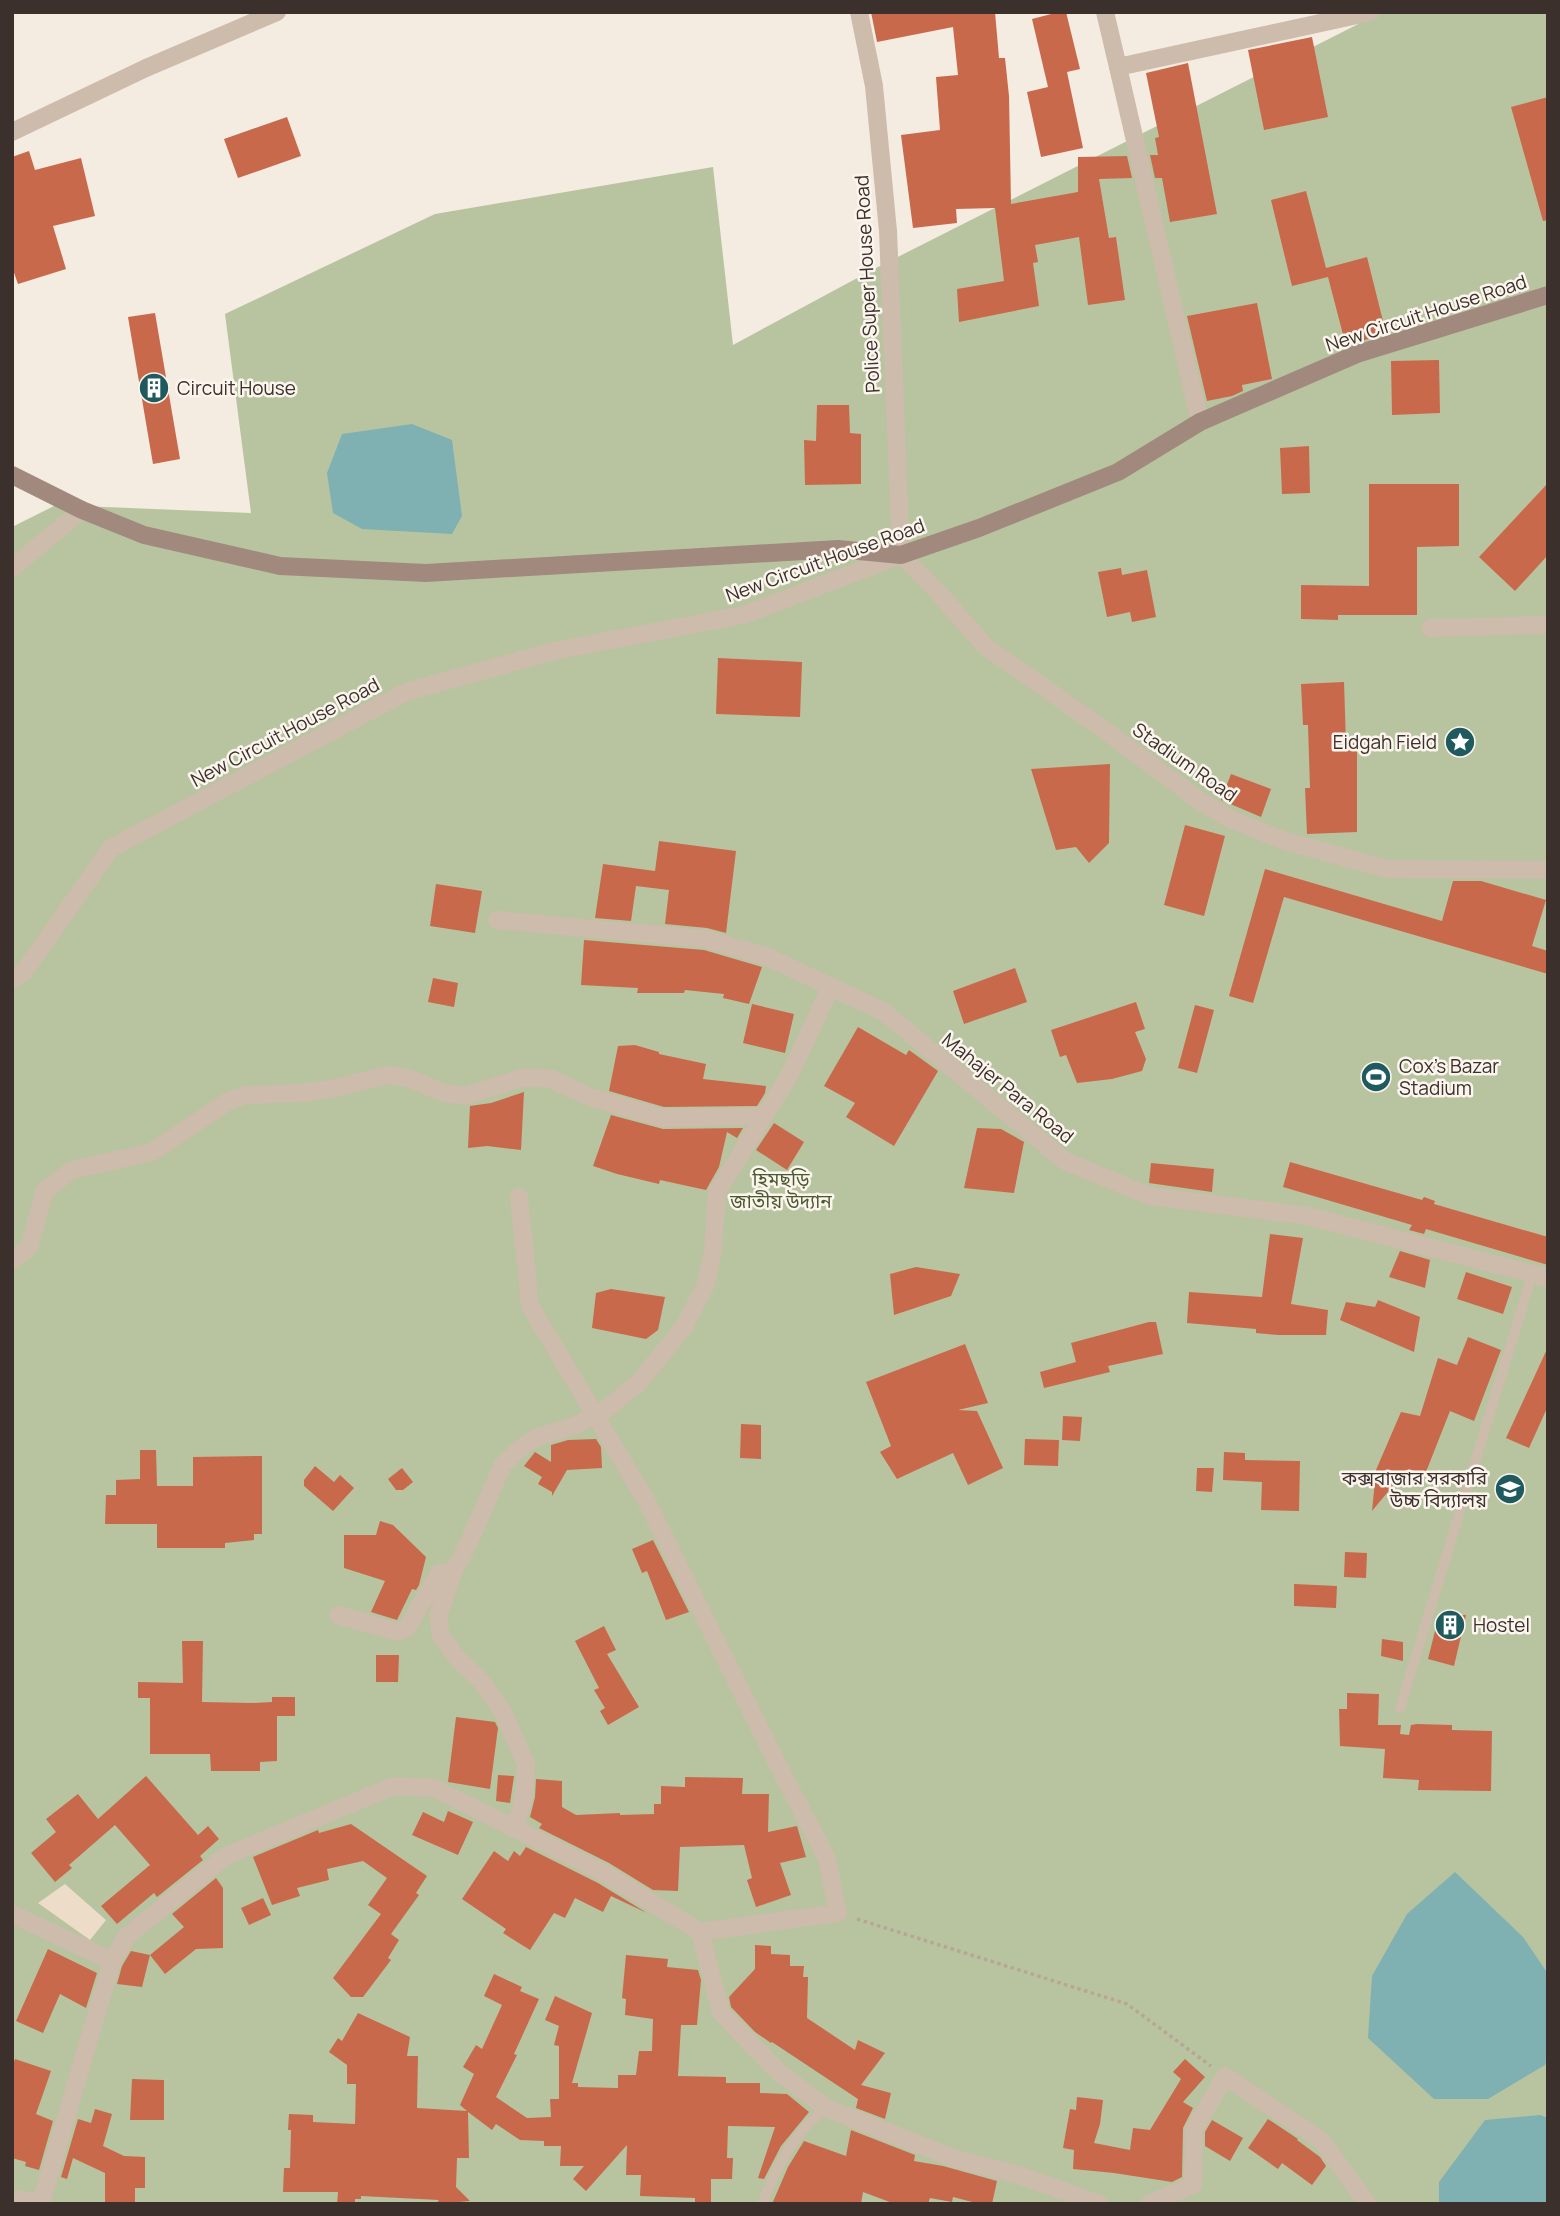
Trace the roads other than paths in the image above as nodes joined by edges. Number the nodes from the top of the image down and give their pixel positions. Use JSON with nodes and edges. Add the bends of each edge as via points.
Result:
{"nodes":[{"id":1,"x":277,"y":12,"type":"edge"},
{"id":2,"x":859,"y":12,"type":"edge"},
{"id":3,"x":1105,"y":12,"type":"edge"},
{"id":4,"x":1371,"y":12,"type":"edge"},
{"id":5,"x":1118,"y":67,"type":"junction"},
{"id":6,"x":12,"y":132,"type":"edge"},
{"id":7,"x":1548,"y":295,"type":"edge"},
{"id":8,"x":1200,"y":422,"type":"junction"},
{"id":9,"x":12,"y":475,"type":"edge"},
{"id":10,"x":82,"y":510,"type":"junction"},
{"id":11,"x":901,"y":555,"type":"junction"},
{"id":12,"x":12,"y":568,"type":"edge"},
{"id":13,"x":1548,"y":625,"type":"edge"},
{"id":14,"x":1430,"y":628,"type":"dead end"},
{"id":15,"x":1548,"y":870,"type":"edge"},
{"id":16,"x":497,"y":920,"type":"dead end"},
{"id":17,"x":12,"y":979,"type":"edge"},
{"id":18,"x":831,"y":986,"type":"junction"},
{"id":19,"x":763,"y":1119,"type":"junction"},
{"id":20,"x":519,"y":1197,"type":"dead end"},
{"id":21,"x":12,"y":1260,"type":"edge"},
{"id":22,"x":1540,"y":1275,"type":"edge"},
{"id":23,"x":596,"y":1416,"type":"junction"},
{"id":24,"x":453,"y":1573,"type":"junction"},
{"id":25,"x":338,"y":1615,"type":"dead end"},
{"id":26,"x":1400,"y":1707,"type":"dead end"},
{"id":27,"x":515,"y":1829,"type":"junction"},
{"id":28,"x":13,"y":1916,"type":"edge"},
{"id":29,"x":700,"y":1932,"type":"junction"},
{"id":30,"x":112,"y":1961,"type":"junction"},
{"id":31,"x":826,"y":2108,"type":"junction"},
{"id":32,"x":12,"y":2199,"type":"edge"},
{"id":33,"x":762,"y":2204,"type":"edge"},
{"id":34,"x":1099,"y":2204,"type":"edge"},
{"id":35,"x":1149,"y":2204,"type":"edge"},
{"id":36,"x":1367,"y":2204,"type":"edge"}],
"edges":[{"from":1,"to":6,"type":"street"},
{"from":2,"to":11,"type":"street","name":"Police Super House Road","via":[[874,86],[888,231]]},
{"from":3,"to":5,"type":"street"},
{"from":4,"to":5,"type":"street"},
{"from":5,"to":8,"type":"street"},
{"from":7,"to":8,"type":"street","name":"New Circuit House Road","via":[[1357,354]]},
{"from":8,"to":11,"type":"street","name":"New Circuit House Road","via":[[1118,472]]},
{"from":9,"to":10,"type":"street"},
{"from":10,"to":11,"type":"street","via":[[144,535],[280,566],[426,573],[838,549]]},
{"from":10,"to":12,"type":"street"},
{"from":11,"to":15,"type":"street","name":"Stadium Road","via":[[985,646],[1228,818],[1285,841],[1387,869]]},
{"from":11,"to":17,"type":"street","name":"New Circuit House Road","via":[[743,615],[554,651],[406,692],[111,848],[23,973]]},
{"from":13,"to":14,"type":"street"},
{"from":16,"to":18,"type":"street","name":"Mahajer Para Road","via":[[706,939],[768,957]]},
{"from":18,"to":19,"type":"street","via":[[790,1074]]},
{"from":18,"to":22,"type":"street","name":"Mahajer Para Road","via":[[884,1012],[1065,1161],[1150,1196],[1308,1216]]},
{"from":19,"to":21,"type":"street","via":[[663,1118],[590,1097],[549,1078],[520,1078],[465,1096],[387,1075],[331,1089],[246,1095],[230,1100],[152,1152],[72,1170],[45,1190],[29,1247]]},
{"from":19,"to":23,"type":"street","via":[[716,1192],[706,1284],[684,1327],[639,1382]]},
{"from":20,"to":23,"type":"street","via":[[530,1306]]},
{"from":22,"to":26,"type":"lane"},
{"from":23,"to":24,"type":"street","via":[[535,1438],[502,1466]]},
{"from":23,"to":29,"type":"street","via":[[648,1502],[827,1859],[838,1913]]},
{"from":24,"to":25,"type":"street","via":[[439,1573],[407,1628],[398,1632]]},
{"from":24,"to":27,"type":"street","via":[[438,1616],[441,1636],[502,1710],[526,1764]]},
{"from":27,"to":29,"type":"street","via":[[604,1873]]},
{"from":27,"to":30,"type":"street","via":[[434,1788],[394,1786],[226,1856],[127,1936]]},
{"from":28,"to":30,"type":"street"},
{"from":29,"to":31,"type":"street","via":[[721,2014],[780,2073]]},
{"from":30,"to":32,"type":"street","via":[[41,2203]]},
{"from":31,"to":33,"type":"lane","via":[[799,2133]]},
{"from":31,"to":34,"type":"street","via":[[956,2159],[1019,2175]]},
{"from":35,"to":36,"type":"street","via":[[1193,2185],[1194,2129],[1225,2076],[1321,2140]]}]}
